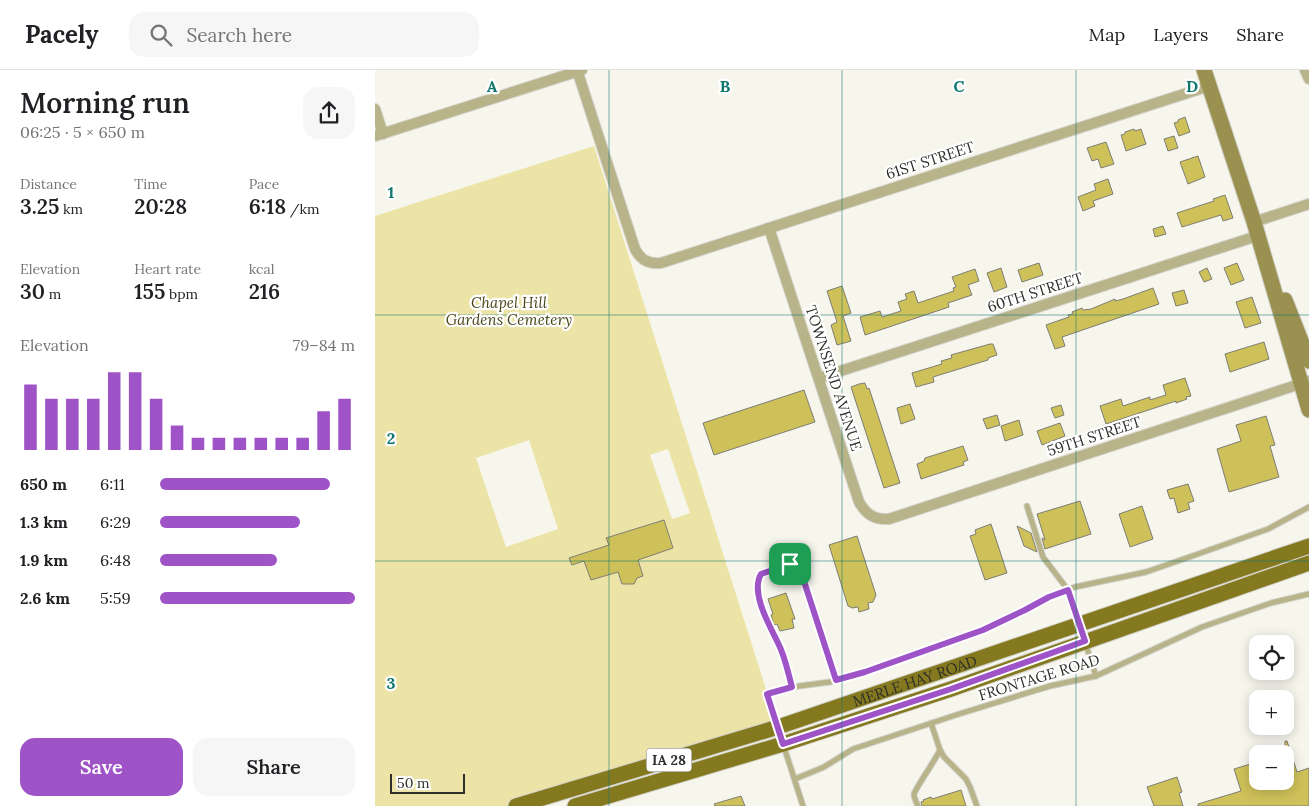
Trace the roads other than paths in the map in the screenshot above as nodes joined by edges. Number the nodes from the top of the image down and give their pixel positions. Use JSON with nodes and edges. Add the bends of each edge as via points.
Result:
{"nodes":[{"id":1,"x":579,"y":70,"type":"edge"},
{"id":2,"x":1204,"y":70,"type":"edge"},
{"id":3,"x":1209,"y":86,"type":"junction"},
{"id":4,"x":375,"y":110,"type":"edge"},
{"id":5,"x":379,"y":135,"type":"edge"},
{"id":6,"x":1309,"y":204,"type":"edge"},
{"id":7,"x":769,"y":228,"type":"junction"},
{"id":8,"x":1257,"y":231,"type":"junction"},
{"id":9,"x":1309,"y":361,"type":"edge"},
{"id":10,"x":819,"y":378,"type":"junction"},
{"id":11,"x":1305,"y":383,"type":"edge"},
{"id":12,"x":1309,"y":410,"type":"edge"},
{"id":13,"x":1027,"y":506,"type":"dead end"},
{"id":14,"x":1309,"y":507,"type":"edge"},
{"id":15,"x":889,"y":519,"type":"joint"},
{"id":16,"x":1309,"y":546,"type":"edge"},
{"id":17,"x":1309,"y":563,"type":"edge"},
{"id":18,"x":1068,"y":590,"type":"junction"},
{"id":19,"x":1309,"y":594,"type":"edge"},
{"id":20,"x":1080,"y":626,"type":"junction"},
{"id":21,"x":1085,"y":641,"type":"junction"},
{"id":22,"x":1096,"y":676,"type":"junction"},
{"id":23,"x":836,"y":680,"type":"junction"},
{"id":24,"x":792,"y":687,"type":"junction"},
{"id":25,"x":931,"y":723,"type":"junction"},
{"id":26,"x":781,"y":735,"type":"junction"},
{"id":27,"x":940,"y":750,"type":"junction"},
{"id":28,"x":795,"y":779,"type":"junction"},
{"id":29,"x":516,"y":806,"type":"edge"},
{"id":30,"x":575,"y":806,"type":"edge"},
{"id":31,"x":803,"y":806,"type":"edge"},
{"id":32,"x":918,"y":806,"type":"edge"},
{"id":33,"x":977,"y":806,"type":"edge"}],
"edges":[{"from":1,"to":5,"type":"street"},
{"from":1,"to":7,"type":"street","name":"61ST STREET","via":[[639,256],[652,263],[661,263]]},
{"from":2,"to":3,"type":"main road"},
{"from":3,"to":7,"type":"street","name":"61ST STREET"},
{"from":3,"to":8,"type":"main road"},
{"from":4,"to":5,"type":"street"},
{"from":6,"to":8,"type":"street","name":"60TH STREET"},
{"from":7,"to":10,"type":"street","name":"TOWNSEND AVENUE"},
{"from":8,"to":9,"type":"main road"},
{"from":8,"to":10,"type":"street","name":"60TH STREET"},
{"from":8,"to":11,"type":"main road"},
{"from":10,"to":15,"type":"street","name":"TOWNSEND AVENUE","via":[[859,502],[871,516]]},
{"from":11,"to":12,"type":"main road"},
{"from":11,"to":15,"type":"street","name":"59TH STREET"},
{"from":13,"to":18,"type":"lane","via":[[1043,557]]},
{"from":14,"to":18,"type":"lane","via":[[1268,529],[1199,554],[1145,572]]},
{"from":16,"to":20,"type":"main road","name":"MERLE HAY ROAD","number":"IA 28"},
{"from":17,"to":21,"type":"main road","name":"MERLE HAY ROAD","number":"IA 28"},
{"from":18,"to":20,"type":"lane"},
{"from":18,"to":23,"type":"lane","via":[[983,630]]},
{"from":19,"to":22,"type":"lane","name":"FRONTAGE ROAD","via":[[1271,603],[1202,627]]},
{"from":20,"to":21,"type":"lane"},
{"from":20,"to":26,"type":"main road","name":"MERLE HAY ROAD","number":"IA 28"},
{"from":21,"to":22,"type":"lane"},
{"from":21,"to":26,"type":"main road","name":"MERLE HAY ROAD","number":"IA 28","via":[[951,689]]},
{"from":22,"to":25,"type":"lane","name":"FRONTAGE ROAD","via":[[1050,686]]},
{"from":23,"to":24,"type":"lane"},
{"from":23,"to":24,"type":"lane","via":[[801,572],[790,564],[761,574],[757,585]]},
{"from":24,"to":26,"type":"lane","via":[[767,694]]},
{"from":25,"to":27,"type":"lane"},
{"from":25,"to":28,"type":"lane","name":"FRONTAGE ROAD","via":[[853,749],[824,767]]},
{"from":26,"to":28,"type":"lane"},
{"from":26,"to":29,"type":"main road","name":"MERLE HAY ROAD","number":"IA 28"},
{"from":26,"to":30,"type":"main road","name":"MERLE HAY ROAD","number":"IA 28"},
{"from":27,"to":32,"type":"lane","via":[[916,789],[914,795]]},
{"from":27,"to":33,"type":"lane","via":[[966,779]]},
{"from":28,"to":31,"type":"lane"}]}
